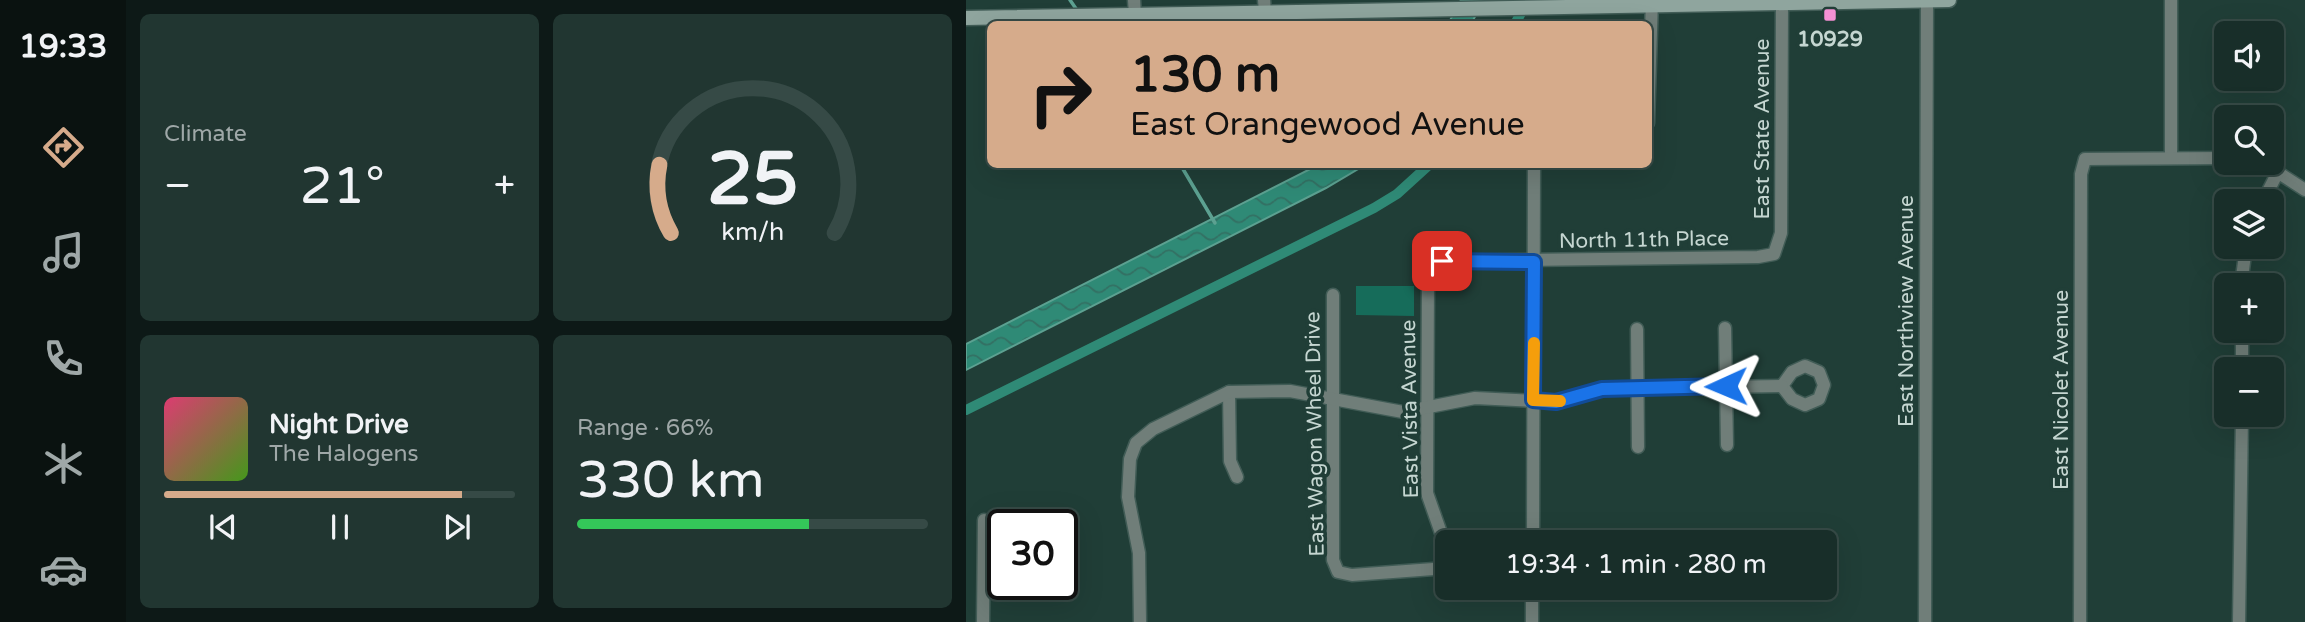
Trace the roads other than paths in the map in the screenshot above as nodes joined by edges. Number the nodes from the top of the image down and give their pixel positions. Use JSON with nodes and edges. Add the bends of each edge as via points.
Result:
{"nodes":[{"id":1,"x":1899,"y":0,"type":"edge"},
{"id":2,"x":1927,"y":0,"type":"edge"},
{"id":3,"x":1949,"y":0,"type":"edge"},
{"id":4,"x":2171,"y":0,"type":"edge"},
{"id":5,"x":1652,"y":3,"type":"edge"},
{"id":6,"x":1782,"y":3,"type":"junction"},
{"id":7,"x":1265,"y":6,"type":"edge"},
{"id":8,"x":1135,"y":7,"type":"edge"},
{"id":9,"x":966,"y":18,"type":"edge"},
{"id":10,"x":1651,"y":21,"type":"edge"},
{"id":11,"x":2171,"y":158,"type":"junction"},
{"id":12,"x":2214,"y":158,"type":"edge"},
{"id":13,"x":1534,"y":168,"type":"edge"},
{"id":14,"x":2282,"y":175,"type":"edge"},
{"id":15,"x":2305,"y":190,"type":"edge"},
{"id":16,"x":1774,"y":254,"type":"joint"},
{"id":17,"x":1534,"y":262,"type":"junction"},
{"id":18,"x":1431,"y":265,"type":"joint"},
{"id":19,"x":1333,"y":295,"type":"dead end"},
{"id":20,"x":1726,"y":328,"type":"dead end"},
{"id":21,"x":1637,"y":329,"type":"dead end"},
{"id":22,"x":1726,"y":386,"type":"junction"},
{"id":23,"x":1782,"y":386,"type":"dead end"},
{"id":24,"x":1638,"y":389,"type":"junction"},
{"id":25,"x":1229,"y":392,"type":"junction"},
{"id":26,"x":1333,"y":398,"type":"junction"},
{"id":27,"x":1533,"y":400,"type":"junction"},
{"id":28,"x":1427,"y":408,"type":"junction"},
{"id":29,"x":2242,"y":427,"type":"edge"},
{"id":30,"x":1727,"y":445,"type":"dead end"},
{"id":31,"x":1638,"y":447,"type":"dead end"},
{"id":32,"x":1237,"y":477,"type":"dead end"},
{"id":33,"x":984,"y":520,"type":"dead end"},
{"id":34,"x":1440,"y":530,"type":"edge"},
{"id":35,"x":1533,"y":530,"type":"edge"},
{"id":36,"x":1435,"y":569,"type":"edge"},
{"id":37,"x":1532,"y":600,"type":"edge"},
{"id":38,"x":983,"y":622,"type":"edge"},
{"id":39,"x":1140,"y":622,"type":"edge"},
{"id":40,"x":1532,"y":622,"type":"edge"},
{"id":41,"x":1925,"y":622,"type":"edge"},
{"id":42,"x":2080,"y":622,"type":"edge"},
{"id":43,"x":2239,"y":622,"type":"edge"}],
"edges":[{"from":1,"to":2,"type":"street"},
{"from":1,"to":6,"type":"street"},
{"from":2,"to":3,"type":"street"},
{"from":2,"to":41,"type":"street","name":"East Northview Avenue"},
{"from":4,"to":11,"type":"street"},
{"from":5,"to":6,"type":"street"},
{"from":5,"to":7,"type":"street","via":[[1449,9]]},
{"from":5,"to":10,"type":"street"},
{"from":6,"to":16,"type":"street","name":"East State Avenue","via":[[1781,233]]},
{"from":7,"to":8,"type":"street"},
{"from":8,"to":9,"type":"street"},
{"from":11,"to":12,"type":"street"},
{"from":11,"to":42,"type":"street","name":"East Nicolet Avenue","via":[[2085,159],[2081,174]]},
{"from":13,"to":17,"type":"street"},
{"from":14,"to":15,"type":"street"},
{"from":16,"to":17,"type":"street","name":"North 11th Place"},
{"from":17,"to":18,"type":"street","name":"North 11th Place","via":[[1442,261]]},
{"from":17,"to":27,"type":"street"},
{"from":18,"to":28,"type":"street","name":"East Vista Avenue"},
{"from":19,"to":26,"type":"street","name":"East Wagon Wheel Drive"},
{"from":20,"to":22,"type":"street"},
{"from":21,"to":24,"type":"street"},
{"from":22,"to":23,"type":"street"},
{"from":22,"to":24,"type":"street"},
{"from":22,"to":30,"type":"street"},
{"from":24,"to":27,"type":"street","via":[[1589,391],[1556,402]]},
{"from":24,"to":31,"type":"street"},
{"from":25,"to":26,"type":"street","via":[[1290,391]]},
{"from":25,"to":32,"type":"street","via":[[1230,461]]},
{"from":25,"to":39,"type":"street","via":[[1153,429],[1136,443],[1128,497],[1139,553]]},
{"from":26,"to":28,"type":"street","via":[[1403,412]]},
{"from":26,"to":36,"type":"street","name":"East Wagon Wheel Drive","via":[[1333,560],[1338,572]]},
{"from":27,"to":28,"type":"street","via":[[1475,398]]},
{"from":27,"to":35,"type":"street"},
{"from":28,"to":34,"type":"street","name":"East Vista Avenue","via":[[1427,493]]},
{"from":29,"to":43,"type":"street"},
{"from":33,"to":38,"type":"street"},
{"from":37,"to":40,"type":"street"}]}
